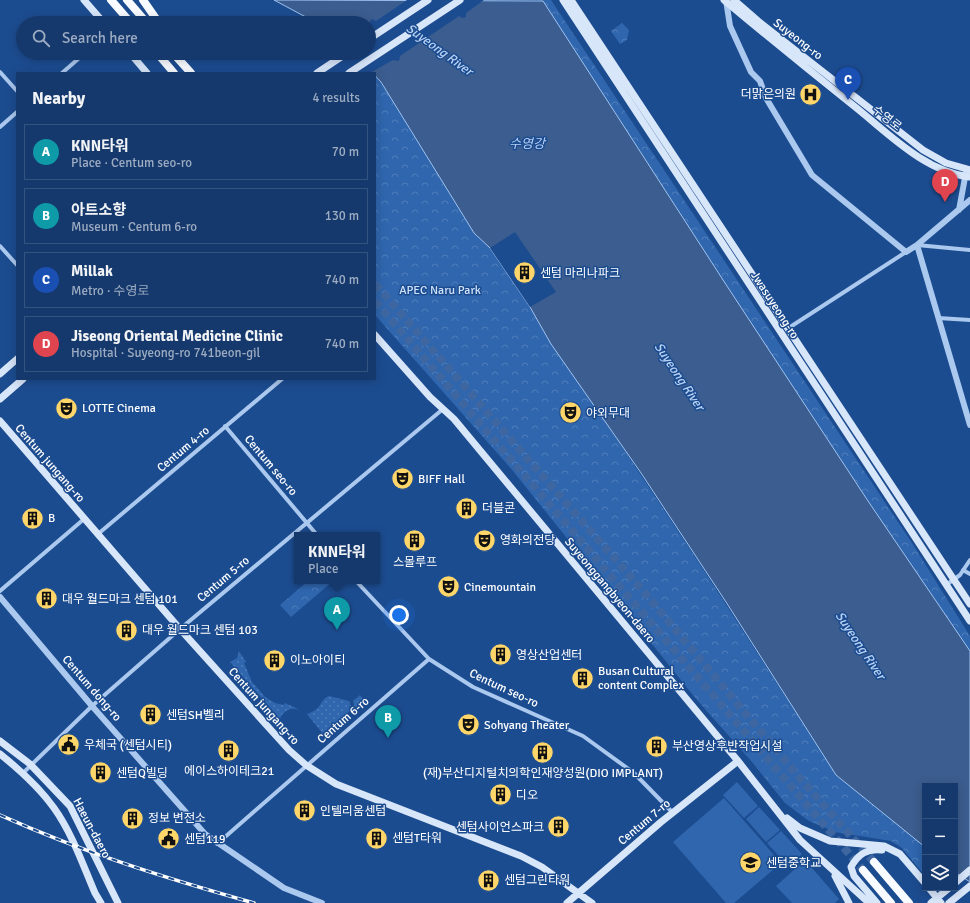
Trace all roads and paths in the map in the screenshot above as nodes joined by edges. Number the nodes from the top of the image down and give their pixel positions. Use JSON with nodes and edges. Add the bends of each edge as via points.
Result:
{"nodes":[{"id":1,"x":84,"y":0,"type":"edge"},
{"id":2,"x":111,"y":0,"type":"edge"},
{"id":3,"x":127,"y":0,"type":"edge"},
{"id":4,"x":143,"y":0,"type":"edge"},
{"id":5,"x":428,"y":0,"type":"edge"},
{"id":6,"x":460,"y":0,"type":"edge"},
{"id":7,"x":563,"y":0,"type":"edge"},
{"id":8,"x":572,"y":0,"type":"edge"},
{"id":9,"x":577,"y":0,"type":"edge"},
{"id":10,"x":725,"y":0,"type":"edge"},
{"id":11,"x":734,"y":0,"type":"edge"},
{"id":12,"x":581,"y":15,"type":"junction"},
{"id":13,"x":98,"y":16,"type":"edge"},
{"id":14,"x":125,"y":16,"type":"edge"},
{"id":15,"x":141,"y":16,"type":"edge"},
{"id":16,"x":154,"y":16,"type":"edge"},
{"id":17,"x":376,"y":34,"type":"edge"},
{"id":18,"x":376,"y":55,"type":"edge"},
{"id":19,"x":77,"y":60,"type":"edge"},
{"id":20,"x":136,"y":60,"type":"edge"},
{"id":21,"x":163,"y":60,"type":"edge"},
{"id":22,"x":179,"y":60,"type":"edge"},
{"id":23,"x":185,"y":60,"type":"edge"},
{"id":24,"x":337,"y":60,"type":"edge"},
{"id":25,"x":369,"y":60,"type":"edge"},
{"id":26,"x":0,"y":72,"type":"edge"},
{"id":27,"x":63,"y":72,"type":"edge"},
{"id":28,"x":146,"y":72,"type":"edge"},
{"id":29,"x":173,"y":72,"type":"edge"},
{"id":30,"x":190,"y":72,"type":"edge"},
{"id":31,"x":193,"y":72,"type":"edge"},
{"id":32,"x":319,"y":72,"type":"edge"},
{"id":33,"x":351,"y":72,"type":"edge"},
{"id":34,"x":16,"y":90,"type":"edge"},
{"id":35,"x":16,"y":113,"type":"edge"},
{"id":36,"x":0,"y":127,"type":"edge"},
{"id":37,"x":968,"y":173,"type":"edge"},
{"id":38,"x":970,"y":200,"type":"edge"},
{"id":39,"x":959,"y":210,"type":"junction"},
{"id":40,"x":917,"y":245,"type":"junction"},
{"id":41,"x":0,"y":246,"type":"edge"},
{"id":42,"x":970,"y":250,"type":"edge"},
{"id":43,"x":906,"y":252,"type":"junction"},
{"id":44,"x":16,"y":264,"type":"edge"},
{"id":45,"x":938,"y":318,"type":"junction"},
{"id":46,"x":970,"y":320,"type":"edge"},
{"id":47,"x":788,"y":328,"type":"junction"},
{"id":48,"x":780,"y":333,"type":"junction"},
{"id":49,"x":376,"y":336,"type":"edge"},
{"id":50,"x":16,"y":360,"type":"edge"},
{"id":51,"x":0,"y":374,"type":"edge"},
{"id":52,"x":22,"y":380,"type":"edge"},
{"id":53,"x":281,"y":380,"type":"edge"},
{"id":54,"x":0,"y":399,"type":"edge"},
{"id":55,"x":443,"y":409,"type":"junction"},
{"id":56,"x":968,"y":412,"type":"edge"},
{"id":57,"x":0,"y":421,"type":"edge"},
{"id":58,"x":970,"y":425,"type":"edge"},
{"id":59,"x":225,"y":426,"type":"junction"},
{"id":60,"x":84,"y":518,"type":"junction"},
{"id":61,"x":306,"y":522,"type":"junction"},
{"id":62,"x":294,"y":532,"type":"edge"},
{"id":63,"x":294,"y":532,"type":"edge"},
{"id":64,"x":314,"y":532,"type":"edge"},
{"id":65,"x":98,"y":534,"type":"junction"},
{"id":66,"x":970,"y":560,"type":"edge"},
{"id":67,"x":963,"y":570,"type":"junction"},
{"id":68,"x":970,"y":574,"type":"edge"},
{"id":69,"x":954,"y":580,"type":"junction"},
{"id":70,"x":359,"y":584,"type":"edge"},
{"id":71,"x":946,"y":585,"type":"junction"},
{"id":72,"x":0,"y":591,"type":"edge"},
{"id":73,"x":0,"y":597,"type":"edge"},
{"id":74,"x":970,"y":604,"type":"edge"},
{"id":75,"x":970,"y":621,"type":"edge"},
{"id":76,"x":180,"y":629,"type":"junction"},
{"id":77,"x":429,"y":659,"type":"junction"},
{"id":78,"x":92,"y":706,"type":"junction"},
{"id":79,"x":0,"y":740,"type":"edge"},
{"id":80,"x":0,"y":754,"type":"edge"},
{"id":81,"x":738,"y":761,"type":"junction"},
{"id":82,"x":30,"y":764,"type":"junction"},
{"id":83,"x":306,"y":765,"type":"junction"},
{"id":84,"x":23,"y":773,"type":"junction"},
{"id":85,"x":776,"y":809,"type":"junction"},
{"id":86,"x":673,"y":813,"type":"junction"},
{"id":87,"x":217,"y":844,"type":"junction"},
{"id":88,"x":900,"y":854,"type":"junction"},
{"id":89,"x":874,"y":862,"type":"tunnel mouth"},
{"id":90,"x":863,"y":870,"type":"tunnel mouth"},
{"id":91,"x":970,"y":870,"type":"edge"},
{"id":92,"x":832,"y":871,"type":"junction"},
{"id":93,"x":922,"y":880,"type":"edge"},
{"id":94,"x":958,"y":880,"type":"edge"},
{"id":95,"x":968,"y":888,"type":"edge"},
{"id":96,"x":931,"y":891,"type":"edge"},
{"id":97,"x":945,"y":891,"type":"edge"},
{"id":98,"x":579,"y":892,"type":"junction"},
{"id":99,"x":592,"y":902,"type":"edge"},
{"id":100,"x":101,"y":903,"type":"edge"},
{"id":101,"x":118,"y":903,"type":"edge"},
{"id":102,"x":322,"y":903,"type":"edge"},
{"id":103,"x":567,"y":903,"type":"edge"},
{"id":104,"x":849,"y":903,"type":"edge"},
{"id":105,"x":869,"y":903,"type":"edge"},
{"id":106,"x":877,"y":903,"type":"edge"},
{"id":107,"x":890,"y":903,"type":"edge"},
{"id":108,"x":909,"y":903,"type":"edge"},
{"id":109,"x":931,"y":903,"type":"edge"},
{"id":110,"x":941,"y":903,"type":"edge"},
{"id":111,"x":949,"y":903,"type":"edge"},
{"id":112,"x":956,"y":903,"type":"edge"}],
"edges":[{"from":1,"to":13,"type":"main road"},
{"from":2,"to":14,"type":"highway"},
{"from":3,"to":15,"type":"highway"},
{"from":4,"to":16,"type":"highway"},
{"from":5,"to":17,"type":"main road"},
{"from":6,"to":18,"type":"main road"},
{"from":7,"to":48,"type":"main road","name":"Jwasuyeong-ro"},
{"from":8,"to":12,"type":"main road","name":"Jwasuyeong-ro"},
{"from":9,"to":12,"type":"main road"},
{"from":10,"to":37,"type":"main road","name":"수영로","via":[[824,83],[915,154],[938,167]]},
{"from":10,"to":43,"type":"street","via":[[730,26],[751,72],[760,81],[766,98],[812,176]]},
{"from":11,"to":37,"type":"main road","name":"Suyeong-ro","via":[[923,150]]},
{"from":12,"to":47,"type":"main road","name":"Jwasuyeong-ro"},
{"from":19,"to":27,"type":"street"},
{"from":20,"to":28,"type":"main road"},
{"from":21,"to":29,"type":"highway"},
{"from":22,"to":30,"type":"highway"},
{"from":23,"to":31,"type":"highway"},
{"from":24,"to":32,"type":"main road"},
{"from":25,"to":33,"type":"main road"},
{"from":26,"to":34,"type":"street"},
{"from":35,"to":36,"type":"street"},
{"from":37,"to":39,"type":"street"},
{"from":38,"to":39,"type":"street"},
{"from":39,"to":40,"type":"street"},
{"from":40,"to":42,"type":"street"},
{"from":40,"to":43,"type":"street"},
{"from":40,"to":45,"type":"street"},
{"from":41,"to":44,"type":"street"},
{"from":43,"to":47,"type":"street"},
{"from":45,"to":46,"type":"street"},
{"from":45,"to":56,"type":"street"},
{"from":47,"to":48,"type":"street"},
{"from":47,"to":69,"type":"main road","name":"Jwasuyeong-ro"},
{"from":48,"to":71,"type":"main road","name":"Jwasuyeong-ro"},
{"from":49,"to":55,"type":"main road","name":"Suyeonggangbyeon-daero"},
{"from":50,"to":51,"type":"main road"},
{"from":52,"to":54,"type":"main road"},
{"from":53,"to":59,"type":"street","name":"Centum 4-ro"},
{"from":55,"to":61,"type":"street","name":"Centum 5-ro"},
{"from":55,"to":81,"type":"main road","name":"Suyeonggangbyeon-daero","via":[[454,419]]},
{"from":56,"to":58,"type":"street"},
{"from":57,"to":60,"type":"main road","name":"Centum jungang-ro"},
{"from":59,"to":61,"type":"street","name":"Centum seo-ro"},
{"from":59,"to":65,"type":"street","name":"Centum 4-ro"},
{"from":60,"to":65,"type":"main road","name":"Centum jungang-ro"},
{"from":60,"to":72,"type":"street"},
{"from":61,"to":63,"type":"street","name":"Centum 5-ro"},
{"from":61,"to":64,"type":"street","name":"Centum seo-ro"},
{"from":62,"to":76,"type":"street","name":"Centum 5-ro"},
{"from":65,"to":76,"type":"main road","name":"Centum jungang-ro"},
{"from":66,"to":67,"type":"street"},
{"from":67,"to":68,"type":"street"},
{"from":67,"to":69,"type":"street"},
{"from":69,"to":71,"type":"street"},
{"from":69,"to":74,"type":"main road","name":"Jwasuyeong-ro"},
{"from":70,"to":77,"type":"street","name":"Centum seo-ro"},
{"from":71,"to":75,"type":"main road","name":"Jwasuyeong-ro"},
{"from":73,"to":78,"type":"street","name":"Centum dong-ro"},
{"from":76,"to":78,"type":"street","name":"Centum 5-ro"},
{"from":76,"to":83,"type":"main road","name":"Centum jungang-ro","via":[[289,750]]},
{"from":77,"to":83,"type":"street","name":"Centum 6-ro"},
{"from":77,"to":86,"type":"street","name":"Centum seo-ro","via":[[473,687],[584,736],[634,773]]},
{"from":78,"to":82,"type":"street","name":"Centum 5-ro"},
{"from":78,"to":87,"type":"street","name":"Centum dong-ro"},
{"from":79,"to":82,"type":"main road","name":"Haeun-daero"},
{"from":80,"to":84,"type":"main road","name":"Haeun-daero"},
{"from":81,"to":85,"type":"main road","name":"Suyeonggangbyeon-daero"},
{"from":81,"to":86,"type":"main road","name":"Centum 7-ro"},
{"from":82,"to":84,"type":"street","name":"Centum 5-ro"},
{"from":82,"to":101,"type":"main road","name":"Haeun-daero","via":[[70,806]]},
{"from":83,"to":87,"type":"street","name":"Centum 6-ro"},
{"from":83,"to":98,"type":"main road","name":"Centum jungang-ro","via":[[336,784],[521,856]]},
{"from":84,"to":100,"type":"main road","name":"Haeun-daero","via":[[54,807]]},
{"from":85,"to":88,"type":"main road","name":"Suyeonggangbyeon-daero","via":[[800,828],[817,837],[838,842],[884,846]]},
{"from":85,"to":92,"type":"main road","name":"Suyeonggangbyeon-daero","via":[[800,840]]},
{"from":86,"to":98,"type":"main road","name":"Centum 7-ro"},
{"from":87,"to":102,"type":"street","name":"Centum dong-ro","via":[[284,888]]},
{"from":88,"to":93,"type":"main road","name":"Suyeonggangbyeon-daero"},
{"from":88,"to":106,"type":"main road","via":[[867,850],[856,857],[851,867],[854,876]]},
{"from":89,"to":108,"type":"highway"},
{"from":90,"to":107,"type":"highway"},
{"from":91,"to":94,"type":"main road"},
{"from":92,"to":104,"type":"main road"},
{"from":92,"to":105,"type":"main road"},
{"from":95,"to":111,"type":"main road"},
{"from":95,"to":112,"type":"main road"},
{"from":96,"to":110,"type":"main road"},
{"from":97,"to":109,"type":"main road"},
{"from":98,"to":99,"type":"main road","name":"Centum jungang-ro"},
{"from":98,"to":103,"type":"main road","name":"Centum 7-ro"}]}
